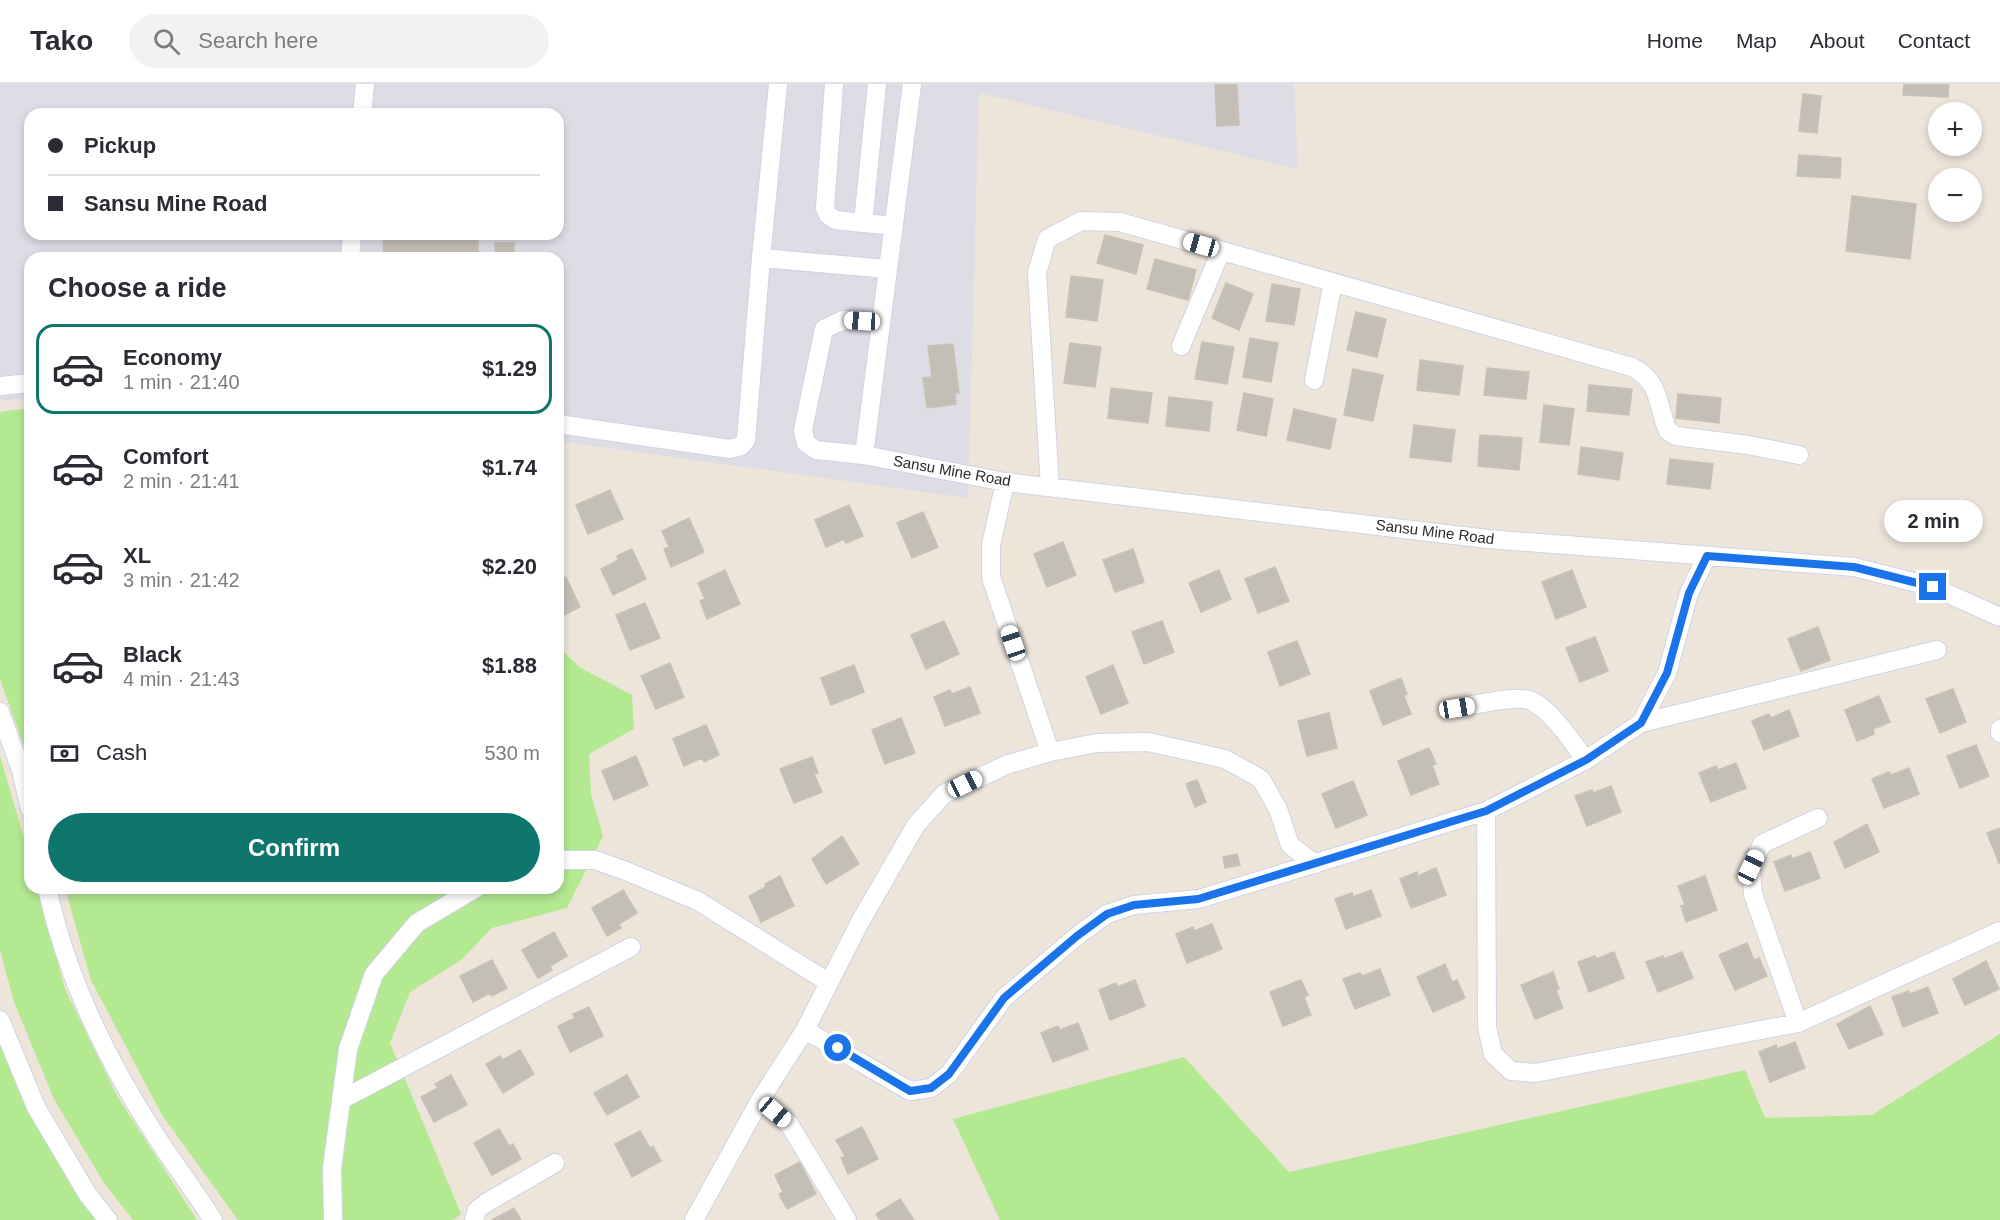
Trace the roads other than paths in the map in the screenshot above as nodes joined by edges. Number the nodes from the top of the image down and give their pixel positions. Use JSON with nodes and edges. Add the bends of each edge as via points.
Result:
{"nodes":[{"id":1,"x":365,"y":84,"type":"edge"},
{"id":2,"x":778,"y":84,"type":"edge"},
{"id":3,"x":834,"y":84,"type":"edge"},
{"id":4,"x":877,"y":84,"type":"edge"},
{"id":5,"x":912,"y":84,"type":"edge"},
{"id":6,"x":363,"y":108,"type":"edge"},
{"id":7,"x":862,"y":222,"type":"junction"},
{"id":8,"x":894,"y":226,"type":"junction"},
{"id":9,"x":1221,"y":251,"type":"junction"},
{"id":10,"x":761,"y":258,"type":"junction"},
{"id":11,"x":887,"y":269,"type":"junction"},
{"id":12,"x":1333,"y":282,"type":"junction"},
{"id":13,"x":881,"y":322,"type":"junction"},
{"id":14,"x":1181,"y":346,"type":"dead end"},
{"id":15,"x":1314,"y":380,"type":"dead end"},
{"id":16,"x":24,"y":384,"type":"edge"},
{"id":17,"x":0,"y":386,"type":"edge"},
{"id":18,"x":564,"y":425,"type":"edge"},
{"id":19,"x":864,"y":455,"type":"junction"},
{"id":20,"x":1799,"y":455,"type":"dead end"},
{"id":21,"x":1005,"y":482,"type":"junction"},
{"id":22,"x":1050,"y":487,"type":"junction"},
{"id":23,"x":1707,"y":556,"type":"junction"},
{"id":24,"x":2000,"y":617,"type":"edge"},
{"id":25,"x":1937,"y":650,"type":"dead end"},
{"id":26,"x":1457,"y":708,"type":"dead end"},
{"id":27,"x":0,"y":712,"type":"edge"},
{"id":28,"x":1641,"y":723,"type":"junction"},
{"id":29,"x":1050,"y":752,"type":"junction"},
{"id":30,"x":1586,"y":760,"type":"junction"},
{"id":31,"x":24,"y":783,"type":"edge"},
{"id":32,"x":1486,"y":811,"type":"junction"},
{"id":33,"x":1818,"y":818,"type":"dead end"},
{"id":34,"x":564,"y":860,"type":"edge"},
{"id":35,"x":1315,"y":864,"type":"junction"},
{"id":36,"x":49,"y":894,"type":"edge"},
{"id":37,"x":467,"y":894,"type":"edge"},
{"id":38,"x":2000,"y":931,"type":"edge"},
{"id":39,"x":631,"y":947,"type":"dead end"},
{"id":40,"x":828,"y":982,"type":"junction"},
{"id":41,"x":0,"y":1020,"type":"edge"},
{"id":42,"x":1798,"y":1023,"type":"junction"},
{"id":43,"x":805,"y":1030,"type":"junction"},
{"id":44,"x":341,"y":1100,"type":"junction"},
{"id":45,"x":760,"y":1100,"type":"junction"},
{"id":46,"x":555,"y":1163,"type":"dead end"},
{"id":47,"x":108,"y":1220,"type":"edge"},
{"id":48,"x":213,"y":1220,"type":"edge"},
{"id":49,"x":333,"y":1220,"type":"edge"},
{"id":50,"x":474,"y":1220,"type":"edge"},
{"id":51,"x":694,"y":1220,"type":"edge"},
{"id":52,"x":847,"y":1220,"type":"edge"}],
"edges":[{"from":1,"to":6,"type":"street"},
{"from":2,"to":10,"type":"street"},
{"from":3,"to":7,"type":"street","via":[[825,208],[835,219]]},
{"from":4,"to":7,"type":"street"},
{"from":5,"to":8,"type":"street"},
{"from":7,"to":8,"type":"street"},
{"from":8,"to":11,"type":"street"},
{"from":9,"to":12,"type":"street"},
{"from":9,"to":14,"type":"street"},
{"from":9,"to":22,"type":"street","via":[[1120,222],[1081,221],[1047,239],[1037,273]]},
{"from":10,"to":11,"type":"street"},
{"from":10,"to":18,"type":"street","via":[[746,440],[741,446],[730,449]]},
{"from":11,"to":13,"type":"street"},
{"from":12,"to":15,"type":"street"},
{"from":12,"to":20,"type":"street","via":[[1632,367],[1654,385],[1668,431],[1676,436]]},
{"from":13,"to":19,"type":"street"},
{"from":13,"to":19,"type":"street","name":"Sansu Mine Road","via":[[843,320],[824,329],[803,430],[806,442],[816,450]]},
{"from":16,"to":17,"type":"street"},
{"from":19,"to":21,"type":"street","name":"Sansu Mine Road"},
{"from":21,"to":22,"type":"street","name":"Sansu Mine Road"},
{"from":21,"to":29,"type":"street","via":[[990,545],[991,577]]},
{"from":22,"to":23,"type":"street","name":"Sansu Mine Road","via":[[1488,539]]},
{"from":23,"to":24,"type":"street","name":"Sansu Mine Road","via":[[1854,567],[1933,587]]},
{"from":23,"to":28,"type":"street","via":[[1689,593],[1667,673]]},
{"from":25,"to":28,"type":"street"},
{"from":26,"to":30,"type":"street","via":[[1530,700],[1548,714]]},
{"from":27,"to":31,"type":"street"},
{"from":28,"to":30,"type":"street"},
{"from":29,"to":35,"type":"street","via":[[1097,743],[1148,742],[1225,759],[1261,780],[1278,809],[1290,845]]},
{"from":29,"to":40,"type":"street","via":[[1006,765],[944,794],[916,825]]},
{"from":30,"to":32,"type":"street"},
{"from":32,"to":35,"type":"street"},
{"from":32,"to":42,"type":"street","via":[[1487,1027],[1493,1054],[1511,1071],[1535,1073]]},
{"from":33,"to":42,"type":"street","via":[[1762,844],[1751,867],[1753,894]]},
{"from":34,"to":40,"type":"street","via":[[595,860],[698,901]]},
{"from":35,"to":43,"type":"street","via":[[1198,899],[1134,905],[1107,914],[1004,998],[949,1074],[931,1088],[910,1091]]},
{"from":36,"to":48,"type":"street","via":[[77,988],[112,1059],[153,1132]]},
{"from":37,"to":44,"type":"street","via":[[417,923],[374,974],[348,1049]]},
{"from":38,"to":42,"type":"street"},
{"from":39,"to":44,"type":"street"},
{"from":40,"to":43,"type":"street"},
{"from":41,"to":47,"type":"street","via":[[36,1107],[88,1195]]},
{"from":43,"to":45,"type":"street"},
{"from":44,"to":49,"type":"street","via":[[332,1168]]},
{"from":45,"to":51,"type":"street"},
{"from":45,"to":52,"type":"street","via":[[789,1124]]},
{"from":46,"to":50,"type":"street","via":[[486,1203],[477,1210]]}]}
